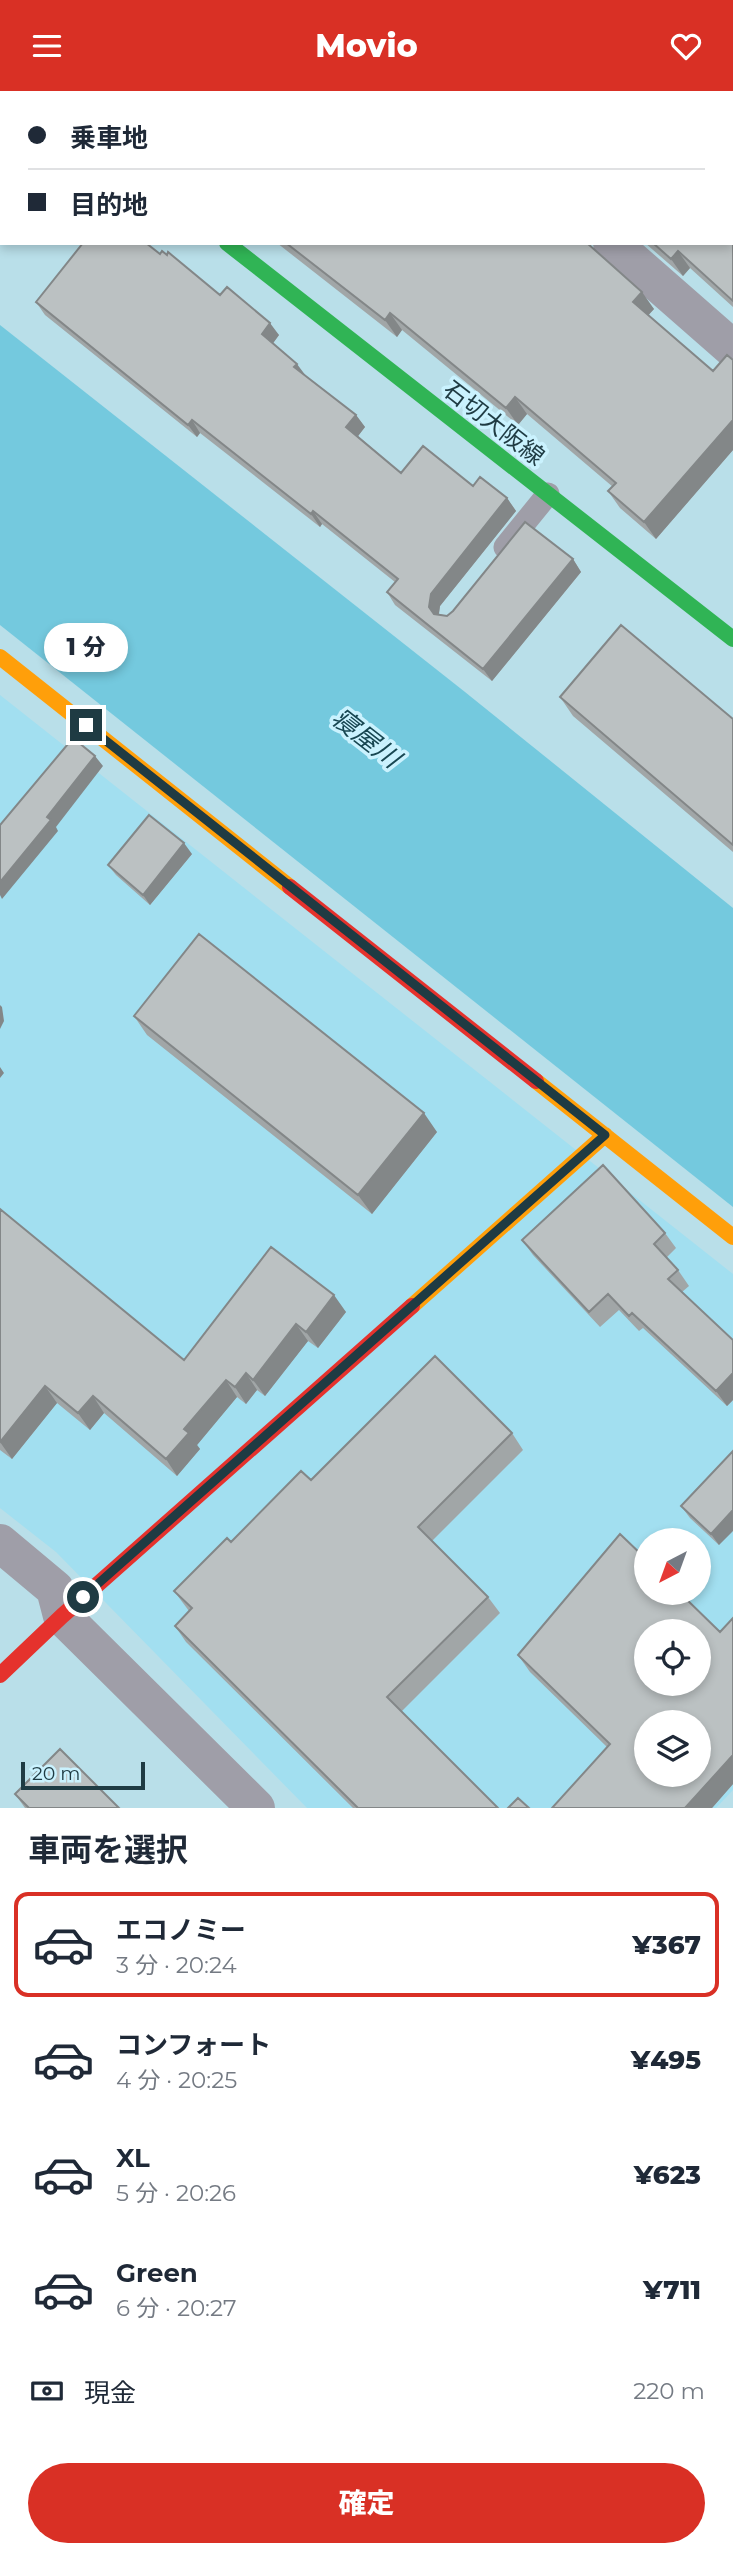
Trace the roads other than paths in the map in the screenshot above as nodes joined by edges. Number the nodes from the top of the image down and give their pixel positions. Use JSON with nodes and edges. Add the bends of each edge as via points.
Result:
{"nodes":[{"id":1,"x":231,"y":245,"type":"edge"},
{"id":2,"x":613,"y":245,"type":"edge"},
{"id":3,"x":733,"y":349,"type":"edge"},
{"id":4,"x":548,"y":494,"type":"junction"},
{"id":5,"x":491,"y":565,"type":"edge"},
{"id":6,"x":727,"y":610,"type":"dead end"},
{"id":7,"x":714,"y":624,"type":"junction"},
{"id":8,"x":733,"y":639,"type":"edge"},
{"id":9,"x":0,"y":657,"type":"edge"},
{"id":10,"x":605,"y":1135,"type":"junction"},
{"id":11,"x":733,"y":1237,"type":"edge"},
{"id":12,"x":0,"y":1543,"type":"edge"},
{"id":13,"x":62,"y":1616,"type":"junction"},
{"id":14,"x":0,"y":1675,"type":"edge"},
{"id":15,"x":256,"y":1808,"type":"edge"}],
"edges":[{"from":1,"to":4,"type":"street","name":"石切大阪線"},
{"from":2,"to":3,"type":"street"},
{"from":4,"to":5,"type":"lane"},
{"from":4,"to":7,"type":"street","name":"石切大阪線"},
{"from":6,"to":7,"type":"street"},
{"from":7,"to":8,"type":"street","name":"石切大阪線"},
{"from":9,"to":10,"type":"street"},
{"from":10,"to":11,"type":"street"},
{"from":10,"to":13,"type":"street"},
{"from":12,"to":13,"type":"street","via":[[55,1589]]},
{"from":13,"to":14,"type":"street"},
{"from":13,"to":15,"type":"street"}]}
